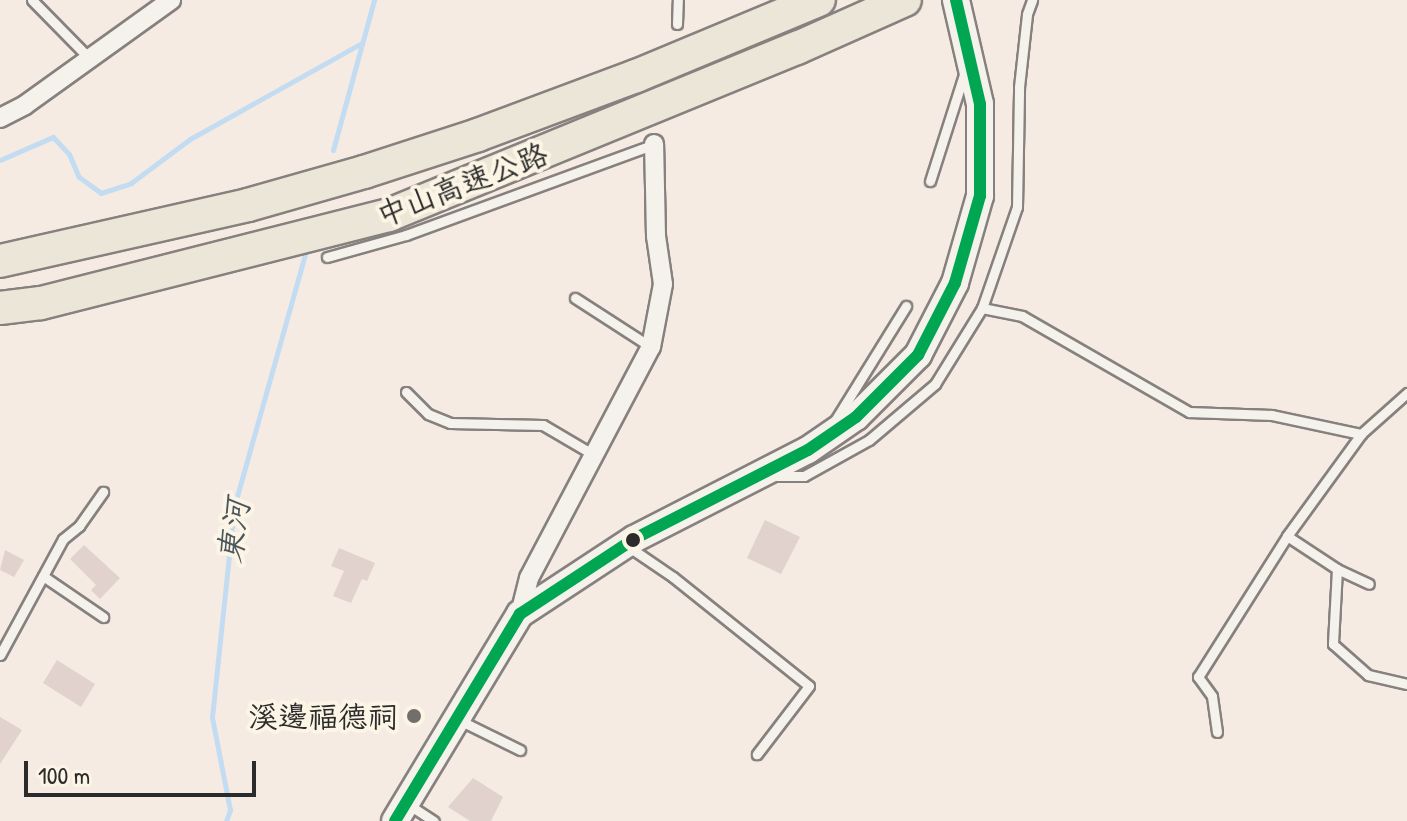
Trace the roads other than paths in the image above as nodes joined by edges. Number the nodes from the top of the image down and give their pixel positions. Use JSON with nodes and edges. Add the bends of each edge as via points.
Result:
{"nodes":[{"id":1,"x":32,"y":0,"type":"edge"},
{"id":2,"x":171,"y":0,"type":"edge"},
{"id":3,"x":678,"y":0,"type":"edge"},
{"id":4,"x":819,"y":0,"type":"edge"},
{"id":5,"x":905,"y":0,"type":"edge"},
{"id":6,"x":1032,"y":0,"type":"edge"},
{"id":7,"x":957,"y":5,"type":"edge"},
{"id":8,"x":677,"y":24,"type":"dead end"},
{"id":9,"x":969,"y":57,"type":"junction"},
{"id":10,"x":89,"y":58,"type":"junction"},
{"id":11,"x":0,"y":118,"type":"edge"},
{"id":12,"x":654,"y":144,"type":"joint"},
{"id":13,"x":930,"y":181,"type":"dead end"},
{"id":14,"x":316,"y":243,"type":"junction"},
{"id":15,"x":0,"y":261,"type":"edge"},
{"id":16,"x":575,"y":298,"type":"dead end"},
{"id":17,"x":906,"y":306,"type":"dead end"},
{"id":18,"x":0,"y":308,"type":"edge"},
{"id":19,"x":982,"y":308,"type":"junction"},
{"id":20,"x":651,"y":347,"type":"junction"},
{"id":21,"x":406,"y":392,"type":"dead end"},
{"id":22,"x":1407,"y":393,"type":"edge"},
{"id":23,"x":1361,"y":434,"type":"junction"},
{"id":24,"x":820,"y":441,"type":"junction"},
{"id":25,"x":594,"y":455,"type":"junction"},
{"id":26,"x":757,"y":476,"type":"junction"},
{"id":27,"x":103,"y":492,"type":"dead end"},
{"id":28,"x":1287,"y":536,"type":"junction"},
{"id":29,"x":625,"y":545,"type":"junction"},
{"id":30,"x":1337,"y":569,"type":"junction"},
{"id":31,"x":43,"y":576,"type":"junction"},
{"id":32,"x":1369,"y":584,"type":"dead end"},
{"id":33,"x":520,"y":614,"type":"junction"},
{"id":34,"x":103,"y":617,"type":"dead end"},
{"id":35,"x":0,"y":655,"type":"edge"},
{"id":36,"x":1407,"y":684,"type":"edge"},
{"id":37,"x":456,"y":719,"type":"junction"},
{"id":38,"x":1217,"y":732,"type":"dead end"},
{"id":39,"x":520,"y":750,"type":"dead end"},
{"id":40,"x":757,"y":754,"type":"dead end"},
{"id":41,"x":400,"y":812,"type":"edge"},
{"id":42,"x":434,"y":821,"type":"edge"}],
"edges":[{"from":1,"to":10,"type":"lane"},
{"from":2,"to":10,"type":"street"},
{"from":3,"to":8,"type":"lane"},
{"from":4,"to":15,"type":"highway","name":"中山高速公路","via":[[478,135],[324,183]]},
{"from":5,"to":14,"type":"highway","name":"中山高速公路"},
{"from":6,"to":19,"type":"lane","via":[[1019,87],[1017,207]]},
{"from":7,"to":9,"type":"street"},
{"from":9,"to":13,"type":"lane"},
{"from":9,"to":24,"type":"street","via":[[980,104],[980,196],[955,283],[918,355],[856,417]]},
{"from":10,"to":11,"type":"street"},
{"from":12,"to":14,"type":"lane","via":[[406,235]]},
{"from":12,"to":20,"type":"street","via":[[663,284]]},
{"from":14,"to":18,"type":"highway","name":"中山高速公路"},
{"from":16,"to":20,"type":"lane"},
{"from":17,"to":24,"type":"lane"},
{"from":19,"to":23,"type":"lane","via":[[1022,316],[1189,412],[1272,415]]},
{"from":19,"to":26,"type":"lane","via":[[935,384],[869,440],[804,476]]},
{"from":20,"to":25,"type":"street"},
{"from":21,"to":25,"type":"lane","via":[[428,414],[450,423],[543,425]]},
{"from":22,"to":23,"type":"lane"},
{"from":23,"to":28,"type":"lane"},
{"from":24,"to":26,"type":"street"},
{"from":25,"to":33,"type":"street","via":[[529,578]]},
{"from":26,"to":29,"type":"street"},
{"from":27,"to":31,"type":"lane","via":[[63,539]]},
{"from":28,"to":30,"type":"lane"},
{"from":28,"to":38,"type":"lane","via":[[1198,677],[1212,696]]},
{"from":29,"to":33,"type":"street"},
{"from":29,"to":40,"type":"lane","via":[[809,686]]},
{"from":30,"to":32,"type":"lane"},
{"from":30,"to":36,"type":"lane","via":[[1333,644],[1368,675]]},
{"from":31,"to":34,"type":"lane"},
{"from":31,"to":35,"type":"lane"},
{"from":33,"to":37,"type":"street"},
{"from":37,"to":39,"type":"lane"},
{"from":37,"to":41,"type":"street"},
{"from":41,"to":42,"type":"lane"}]}
